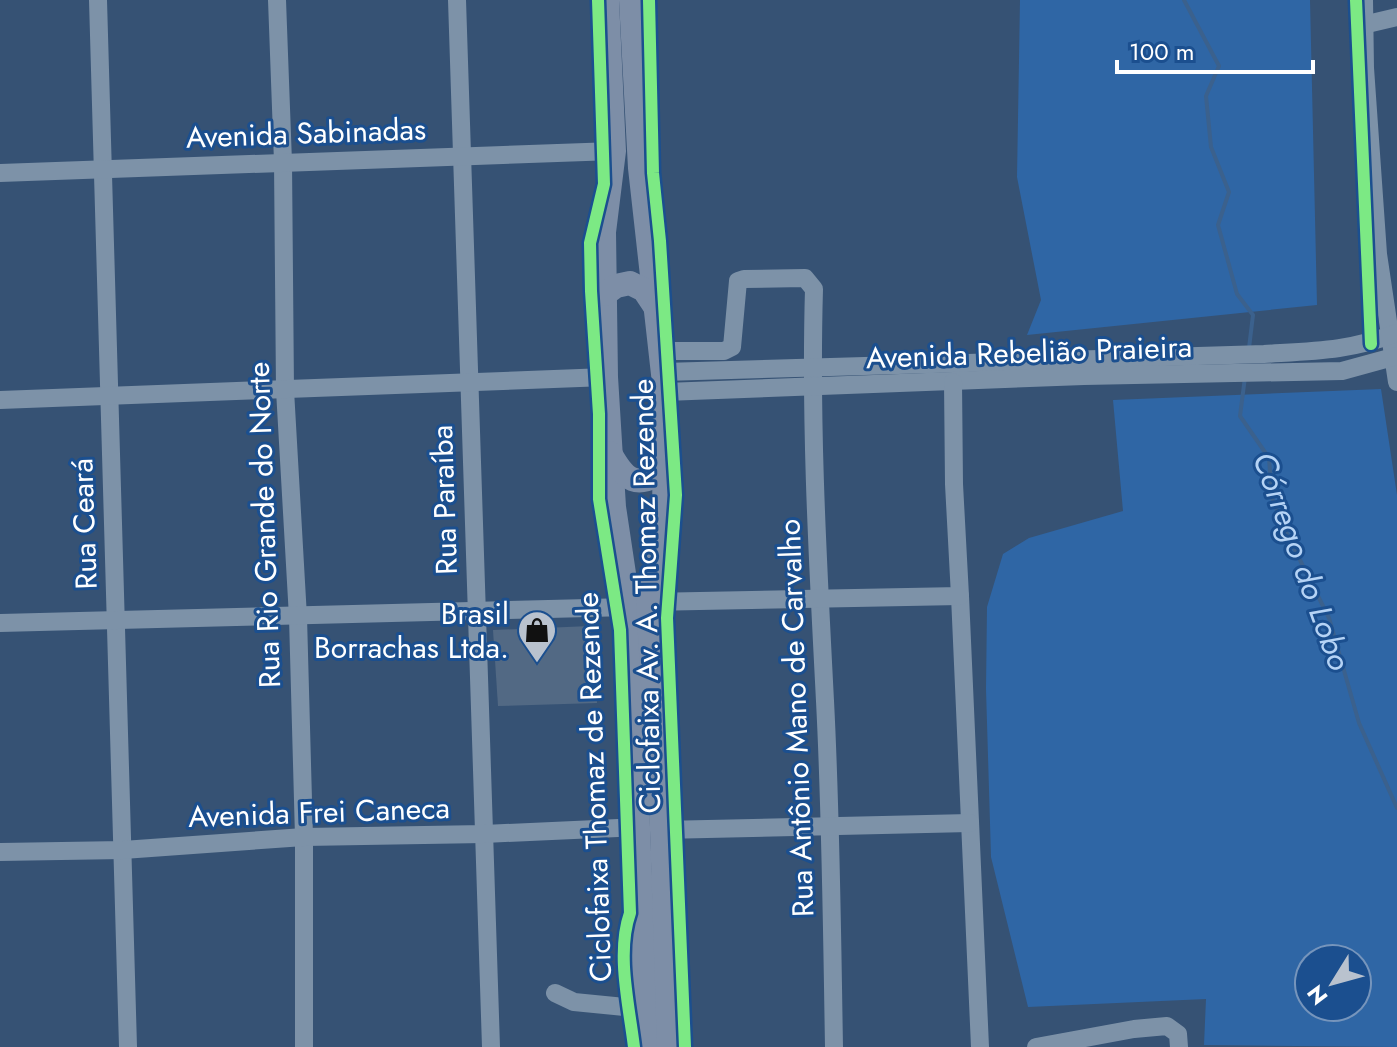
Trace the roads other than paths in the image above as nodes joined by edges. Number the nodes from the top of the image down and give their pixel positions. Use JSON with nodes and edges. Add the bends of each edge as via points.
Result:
{"nodes":[{"id":1,"x":98,"y":0,"type":"edge"},
{"id":2,"x":277,"y":0,"type":"edge"},
{"id":3,"x":457,"y":0,"type":"edge"},
{"id":4,"x":607,"y":0,"type":"edge"},
{"id":5,"x":631,"y":0,"type":"edge"},
{"id":6,"x":1364,"y":0,"type":"edge"},
{"id":7,"x":1397,"y":17,"type":"edge"},
{"id":8,"x":1363,"y":25,"type":"junction"},
{"id":9,"x":614,"y":151,"type":"junction"},
{"id":10,"x":462,"y":156,"type":"junction"},
{"id":11,"x":283,"y":162,"type":"junction"},
{"id":12,"x":103,"y":168,"type":"junction"},
{"id":13,"x":0,"y":173,"type":"edge"},
{"id":14,"x":605,"y":294,"type":"junction"},
{"id":15,"x":656,"y":308,"type":"junction"},
{"id":16,"x":1393,"y":335,"type":"edge"},
{"id":17,"x":1395,"y":357,"type":"edge"},
{"id":18,"x":1246,"y":364,"type":"junction"},
{"id":19,"x":663,"y":372,"type":"junction"},
{"id":20,"x":940,"y":376,"type":"junction"},
{"id":21,"x":606,"y":377,"type":"junction"},
{"id":22,"x":811,"y":377,"type":"junction"},
{"id":23,"x":1397,"y":382,"type":"edge"},
{"id":24,"x":469,"y":384,"type":"junction"},
{"id":25,"x":285,"y":390,"type":"junction"},
{"id":26,"x":108,"y":395,"type":"junction"},
{"id":27,"x":0,"y":400,"type":"edge"},
{"id":28,"x":610,"y":453,"type":"junction"},
{"id":29,"x":665,"y":471,"type":"junction"},
{"id":30,"x":960,"y":596,"type":"junction"},
{"id":31,"x":818,"y":600,"type":"junction"},
{"id":32,"x":638,"y":605,"type":"junction"},
{"id":33,"x":476,"y":610,"type":"junction"},
{"id":34,"x":298,"y":617,"type":"junction"},
{"id":35,"x":115,"y":620,"type":"junction"},
{"id":36,"x":0,"y":623,"type":"edge"},
{"id":37,"x":970,"y":823,"type":"junction"},
{"id":38,"x":829,"y":825,"type":"junction"},
{"id":39,"x":651,"y":828,"type":"junction"},
{"id":40,"x":484,"y":834,"type":"junction"},
{"id":41,"x":304,"y":837,"type":"junction"},
{"id":42,"x":123,"y":850,"type":"junction"},
{"id":43,"x":0,"y":852,"type":"edge"},
{"id":44,"x":555,"y":993,"type":"dead end"},
{"id":45,"x":645,"y":1009,"type":"junction"},
{"id":46,"x":128,"y":1047,"type":"edge"},
{"id":47,"x":304,"y":1047,"type":"edge"},
{"id":48,"x":491,"y":1047,"type":"edge"},
{"id":49,"x":647,"y":1047,"type":"edge"},
{"id":50,"x":669,"y":1047,"type":"edge"},
{"id":51,"x":834,"y":1047,"type":"edge"},
{"id":52,"x":980,"y":1047,"type":"edge"},
{"id":53,"x":1036,"y":1047,"type":"edge"},
{"id":54,"x":1179,"y":1047,"type":"edge"}],
"edges":[{"from":1,"to":12,"type":"street","name":"Rua Ceará"},
{"from":2,"to":11,"type":"street","name":"Rua Rio Grande do Norte"},
{"from":3,"to":10,"type":"street","name":"Rua Paraíba"},
{"from":4,"to":9,"type":"main road"},
{"from":5,"to":15,"type":"main road","via":[[640,168]]},
{"from":6,"to":8,"type":"street"},
{"from":7,"to":8,"type":"street"},
{"from":8,"to":16,"type":"street","via":[[1378,254]]},
{"from":9,"to":10,"type":"street","name":"Avenida Sabinadas"},
{"from":9,"to":14,"type":"main road","via":[[604,232]]},
{"from":10,"to":11,"type":"street","name":"Avenida Sabinadas"},
{"from":10,"to":24,"type":"street","name":"Rua Paraíba"},
{"from":11,"to":12,"type":"street","name":"Avenida Sabinadas"},
{"from":11,"to":25,"type":"street","name":"Rua Rio Grande do Norte"},
{"from":12,"to":13,"type":"street","name":"Avenida Sabinadas"},
{"from":12,"to":26,"type":"street","name":"Rua Ceará"},
{"from":14,"to":15,"type":"main road","via":[[630,283],[644,290]]},
{"from":14,"to":21,"type":"main road"},
{"from":15,"to":19,"type":"main road"},
{"from":16,"to":17,"type":"street"},
{"from":16,"to":18,"type":"street","name":"Avenida Rebelião Praieira","via":[[1341,350]]},
{"from":17,"to":18,"type":"street","name":"Avenida Rebelião Praieira","via":[[1342,371]]},
{"from":17,"to":23,"type":"street"},
{"from":18,"to":20,"type":"street","name":"Avenida Rebelião Praieira"},
{"from":18,"to":20,"type":"street","name":"Avenida Rebelião Praieira"},
{"from":19,"to":22,"type":"street","name":"Avenida Rebelião Praieira"},
{"from":19,"to":22,"type":"street","name":"Rua Antônio Mano de Carvalho","via":[[732,347],[738,281],[805,278],[814,289]]},
{"from":19,"to":29,"type":"main road"},
{"from":20,"to":22,"type":"street","name":"Avenida Rebelião Praieira"},
{"from":20,"to":30,"type":"street","via":[[954,484]]},
{"from":21,"to":24,"type":"street"},
{"from":21,"to":28,"type":"main road"},
{"from":22,"to":31,"type":"street","name":"Rua Antônio Mano de Carvalho"},
{"from":24,"to":25,"type":"street"},
{"from":24,"to":33,"type":"street","name":"Rua Paraíba"},
{"from":25,"to":26,"type":"street"},
{"from":25,"to":34,"type":"street","name":"Rua Rio Grande do Norte"},
{"from":26,"to":27,"type":"street"},
{"from":26,"to":35,"type":"street","name":"Rua Ceará"},
{"from":28,"to":29,"type":"main road","via":[[630,479],[650,480]]},
{"from":28,"to":32,"type":"main road","via":[[614,507]]},
{"from":29,"to":32,"type":"main road","via":[[664,531]]},
{"from":30,"to":31,"type":"street"},
{"from":30,"to":37,"type":"street"},
{"from":31,"to":32,"type":"street"},
{"from":31,"to":38,"type":"street","name":"Rua Antônio Mano de Carvalho"},
{"from":32,"to":33,"type":"street"},
{"from":32,"to":39,"type":"main road"},
{"from":33,"to":34,"type":"street"},
{"from":33,"to":40,"type":"street","name":"Rua Paraíba"},
{"from":34,"to":35,"type":"street"},
{"from":34,"to":41,"type":"street","name":"Rua Rio Grande do Norte"},
{"from":35,"to":36,"type":"street"},
{"from":35,"to":42,"type":"street","name":"Rua Ceará"},
{"from":37,"to":38,"type":"street","name":"Avenida Frei Caneca"},
{"from":37,"to":52,"type":"street"},
{"from":38,"to":39,"type":"street","name":"Avenida Frei Caneca"},
{"from":38,"to":51,"type":"street","name":"Rua Antônio Mano de Carvalho"},
{"from":39,"to":40,"type":"street","name":"Avenida Frei Caneca"},
{"from":39,"to":45,"type":"main road"},
{"from":39,"to":50,"type":"main road"},
{"from":40,"to":41,"type":"street","name":"Avenida Frei Caneca"},
{"from":40,"to":48,"type":"street","name":"Rua Paraíba"},
{"from":41,"to":42,"type":"street","name":"Avenida Frei Caneca"},
{"from":41,"to":47,"type":"street","name":"Rua Rio Grande do Norte"},
{"from":42,"to":43,"type":"street","name":"Avenida Frei Caneca"},
{"from":42,"to":46,"type":"street","name":"Rua Ceará"},
{"from":44,"to":45,"type":"street","via":[[574,1002]]},
{"from":45,"to":49,"type":"main road"},
{"from":53,"to":54,"type":"street","via":[[1167,1026],[1178,1034]]}]}
